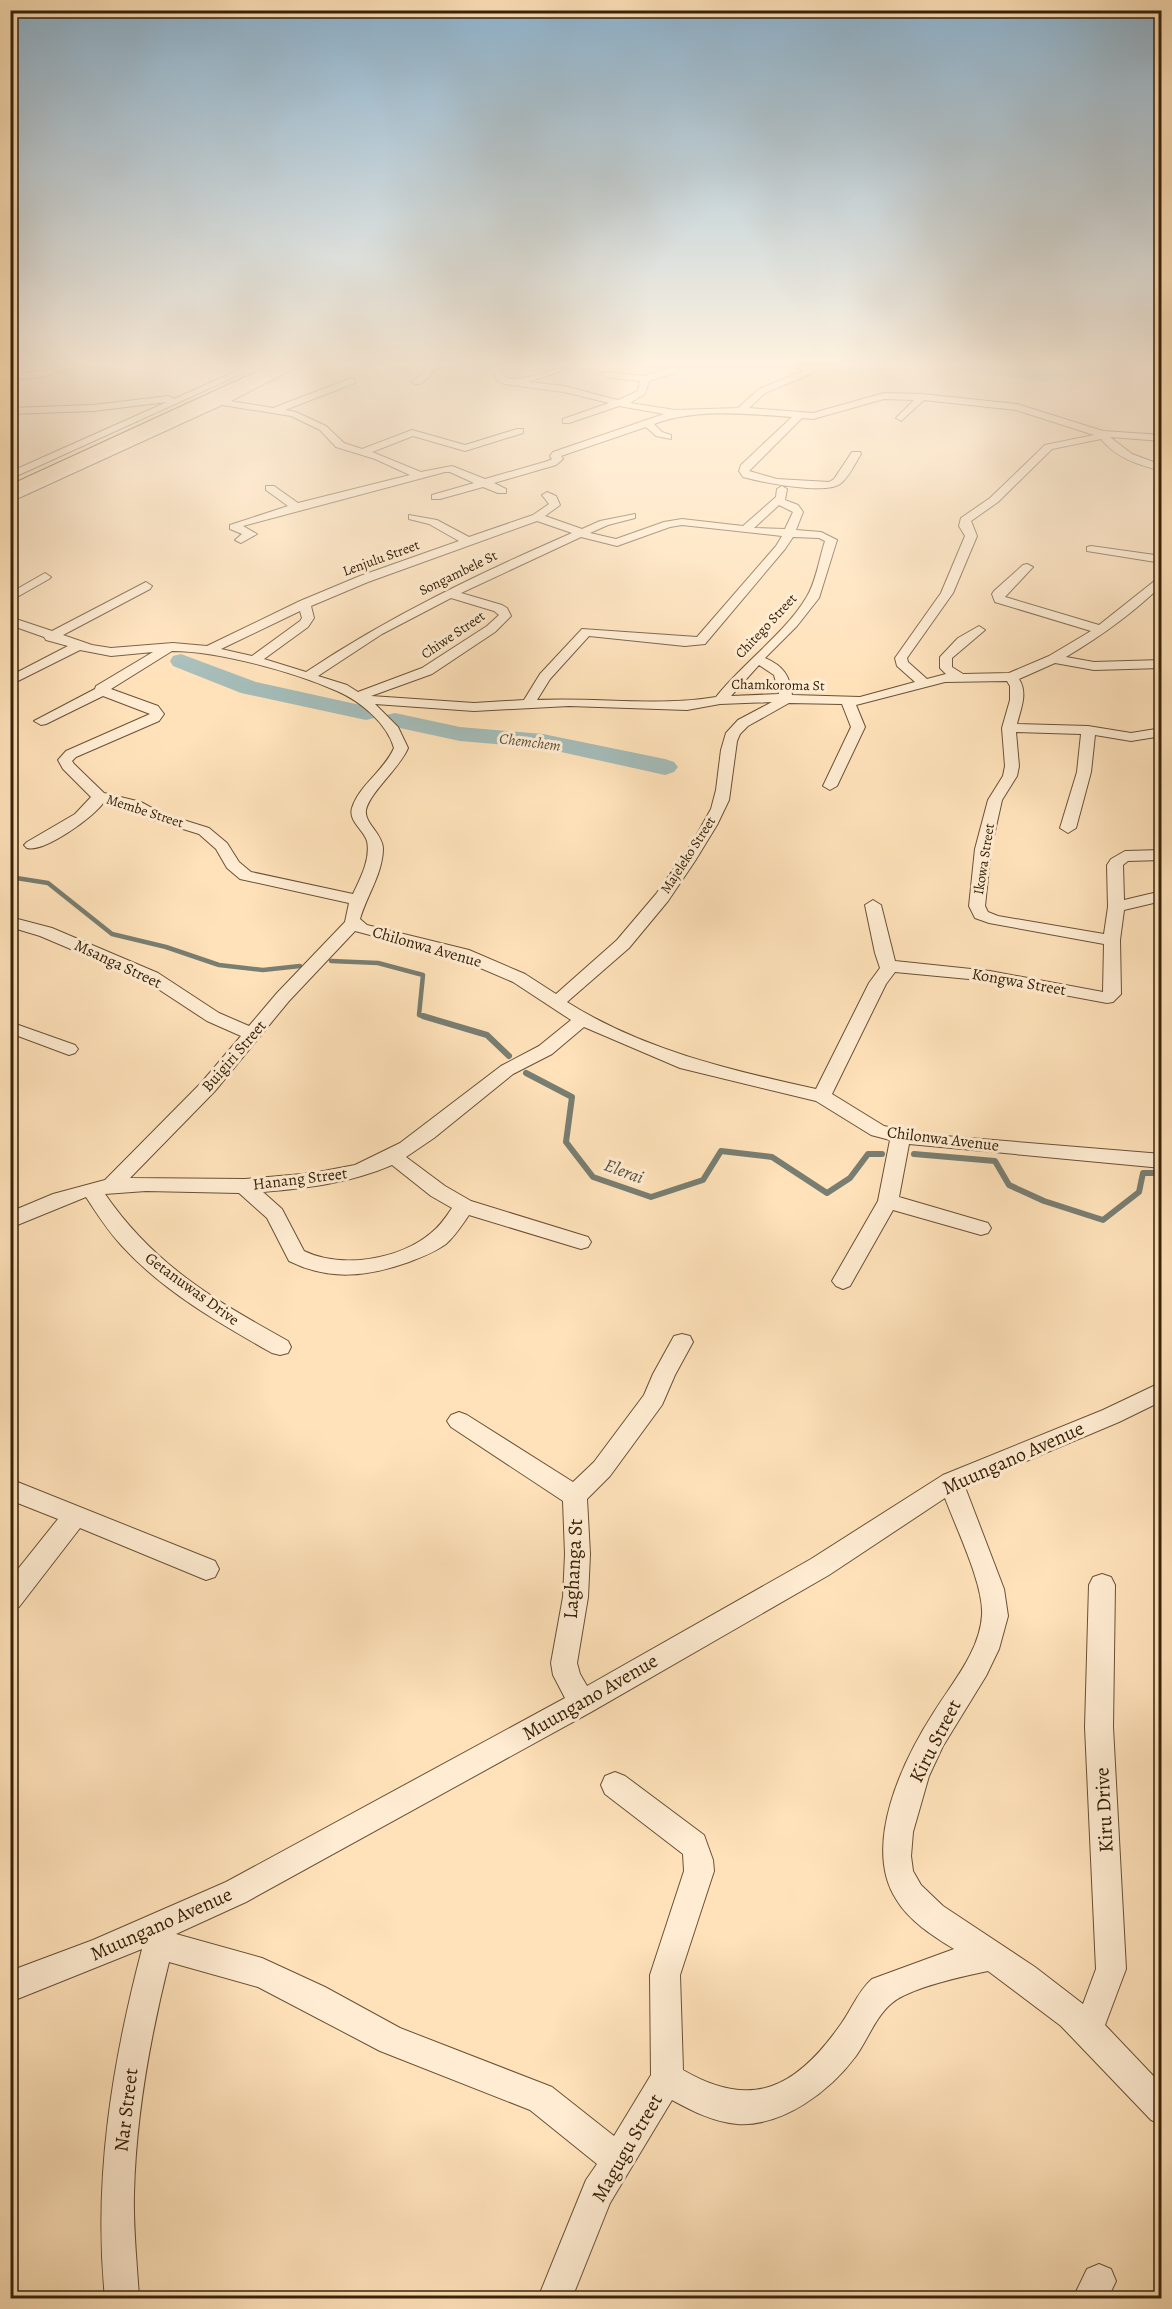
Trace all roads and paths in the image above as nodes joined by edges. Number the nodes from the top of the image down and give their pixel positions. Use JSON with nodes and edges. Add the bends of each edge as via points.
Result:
{"nodes":[{"id":1,"x":30,"y":473,"type":"edge"},
{"id":2,"x":52,"y":473,"type":"edge"},
{"id":3,"x":67,"y":473,"type":"edge"},
{"id":4,"x":413,"y":473,"type":"edge"},
{"id":5,"x":430,"y":473,"type":"edge"},
{"id":6,"x":459,"y":473,"type":"edge"},
{"id":7,"x":520,"y":473,"type":"edge"},
{"id":8,"x":745,"y":473,"type":"edge"},
{"id":9,"x":844,"y":473,"type":"edge"},
{"id":10,"x":1021,"y":473,"type":"edge"},
{"id":11,"x":418,"y":475,"type":"junction"},
{"id":12,"x":10,"y":482,"type":"edge"},
{"id":13,"x":777,"y":482,"type":"junction"},
{"id":14,"x":486,"y":483,"type":"junction"},
{"id":15,"x":270,"y":488,"type":"dead end"},
{"id":16,"x":502,"y":491,"type":"dead end"},
{"id":17,"x":10,"y":492,"type":"edge"},
{"id":18,"x":547,"y":495,"type":"dead end"},
{"id":19,"x":436,"y":497,"type":"dead end"},
{"id":20,"x":10,"y":499,"type":"edge"},
{"id":21,"x":778,"y":501,"type":"junction"},
{"id":22,"x":296,"y":507,"type":"junction"},
{"id":23,"x":632,"y":516,"type":"dead end"},
{"id":24,"x":537,"y":517,"type":"junction"},
{"id":25,"x":412,"y":518,"type":"dead end"},
{"id":26,"x":745,"y":530,"type":"junction"},
{"id":27,"x":581,"y":533,"type":"junction"},
{"id":28,"x":789,"y":534,"type":"junction"},
{"id":29,"x":241,"y":540,"type":"dead end"},
{"id":30,"x":469,"y":542,"type":"junction"},
{"id":31,"x":1091,"y":549,"type":"dead end"},
{"id":32,"x":1161,"y":560,"type":"edge"},
{"id":33,"x":1027,"y":567,"type":"dead end"},
{"id":34,"x":45,"y":577,"type":"dead end"},
{"id":35,"x":1161,"y":578,"type":"edge"},
{"id":36,"x":146,"y":586,"type":"dead end"},
{"id":37,"x":449,"y":593,"type":"junction"},
{"id":38,"x":10,"y":598,"type":"edge"},
{"id":39,"x":304,"y":604,"type":"junction"},
{"id":40,"x":10,"y":621,"type":"edge"},
{"id":41,"x":979,"y":630,"type":"dead end"},
{"id":42,"x":1101,"y":630,"type":"junction"},
{"id":43,"x":50,"y":637,"type":"junction"},
{"id":44,"x":76,"y":646,"type":"junction"},
{"id":45,"x":170,"y":647,"type":"junction"},
{"id":46,"x":207,"y":651,"type":"junction"},
{"id":47,"x":757,"y":659,"type":"junction"},
{"id":48,"x":1054,"y":659,"type":"junction"},
{"id":49,"x":254,"y":662,"type":"junction"},
{"id":50,"x":1161,"y":664,"type":"edge"},
{"id":51,"x":307,"y":677,"type":"junction"},
{"id":52,"x":959,"y":677,"type":"junction"},
{"id":53,"x":1011,"y":677,"type":"junction"},
{"id":54,"x":10,"y":681,"type":"edge"},
{"id":55,"x":924,"y":683,"type":"junction"},
{"id":56,"x":102,"y":691,"type":"junction"},
{"id":57,"x":359,"y":698,"type":"junction"},
{"id":58,"x":786,"y":698,"type":"junction"},
{"id":59,"x":720,"y":700,"type":"junction"},
{"id":60,"x":848,"y":702,"type":"junction"},
{"id":61,"x":528,"y":704,"type":"junction"},
{"id":62,"x":41,"y":721,"type":"dead end"},
{"id":63,"x":1009,"y":728,"type":"junction"},
{"id":64,"x":1088,"y":730,"type":"junction"},
{"id":65,"x":1161,"y":732,"type":"edge"},
{"id":66,"x":830,"y":786,"type":"dead end"},
{"id":67,"x":99,"y":796,"type":"junction"},
{"id":68,"x":1068,"y":828,"type":"dead end"},
{"id":69,"x":32,"y":845,"type":"dead end"},
{"id":70,"x":1161,"y":855,"type":"edge"},
{"id":71,"x":1161,"y":896,"type":"edge"},
{"id":72,"x":358,"y":900,"type":"junction"},
{"id":73,"x":873,"y":905,"type":"dead end"},
{"id":74,"x":1116,"y":907,"type":"junction"},
{"id":75,"x":10,"y":922,"type":"edge"},
{"id":76,"x":353,"y":923,"type":"junction"},
{"id":77,"x":1112,"y":940,"type":"junction"},
{"id":78,"x":889,"y":968,"type":"junction"},
{"id":79,"x":557,"y":1002,"type":"junction"},
{"id":80,"x":582,"y":1019,"type":"junction"},
{"id":81,"x":10,"y":1027,"type":"edge"},
{"id":82,"x":253,"y":1034,"type":"junction"},
{"id":83,"x":69,"y":1049,"type":"dead end"},
{"id":84,"x":822,"y":1096,"type":"junction"},
{"id":85,"x":900,"y":1137,"type":"junction"},
{"id":86,"x":394,"y":1157,"type":"junction"},
{"id":87,"x":1161,"y":1161,"type":"edge"},
{"id":88,"x":244,"y":1186,"type":"junction"},
{"id":89,"x":102,"y":1188,"type":"junction"},
{"id":90,"x":888,"y":1201,"type":"junction"},
{"id":91,"x":464,"y":1206,"type":"junction"},
{"id":92,"x":10,"y":1221,"type":"edge"},
{"id":93,"x":981,"y":1228,"type":"dead end"},
{"id":94,"x":581,"y":1242,"type":"dead end"},
{"id":95,"x":843,"y":1281,"type":"dead end"},
{"id":96,"x":682,"y":1342,"type":"dead end"},
{"id":97,"x":280,"y":1347,"type":"dead end"},
{"id":98,"x":1161,"y":1391,"type":"edge"},
{"id":99,"x":459,"y":1421,"type":"dead end"},
{"id":100,"x":951,"y":1482,"type":"junction"},
{"id":101,"x":10,"y":1489,"type":"edge"},
{"id":102,"x":575,"y":1496,"type":"junction"},
{"id":103,"x":76,"y":1515,"type":"junction"},
{"id":104,"x":206,"y":1569,"type":"dead end"},
{"id":105,"x":1102,"y":1585,"type":"dead end"},
{"id":106,"x":10,"y":1599,"type":"edge"},
{"id":107,"x":582,"y":1703,"type":"junction"},
{"id":108,"x":615,"y":1785,"type":"dead end"},
{"id":109,"x":161,"y":1934,"type":"junction"},
{"id":110,"x":991,"y":1955,"type":"junction"},
{"id":111,"x":10,"y":1987,"type":"edge"},
{"id":112,"x":1086,"y":2028,"type":"junction"},
{"id":113,"x":667,"y":2079,"type":"junction"},
{"id":114,"x":1161,"y":2109,"type":"edge"},
{"id":115,"x":617,"y":2159,"type":"junction"},
{"id":116,"x":122,"y":2298,"type":"edge"},
{"id":117,"x":555,"y":2298,"type":"edge"}],
"edges":[{"from":1,"to":12,"type":"highway"},
{"from":2,"to":17,"type":"highway"},
{"from":3,"to":20,"type":"street"},
{"from":4,"to":11,"type":"street"},
{"from":5,"to":11,"type":"street"},
{"from":6,"to":14,"type":"street"},
{"from":7,"to":14,"type":"street"},
{"from":8,"to":13,"type":"street"},
{"from":9,"to":13,"type":"street","via":[[831,485]]},
{"from":10,"to":55,"type":"street","via":[[994,500],[965,520],[971,536],[947,593],[901,658]]},
{"from":11,"to":22,"type":"street"},
{"from":13,"to":21,"type":"street","via":[[783,492]]},
{"from":14,"to":16,"type":"street"},
{"from":14,"to":19,"type":"street"},
{"from":15,"to":22,"type":"street"},
{"from":18,"to":24,"type":"street","via":[[555,505]]},
{"from":21,"to":26,"type":"street"},
{"from":21,"to":28,"type":"street","via":[[798,512]]},
{"from":22,"to":29,"type":"street","via":[[236,525],[251,534]]},
{"from":23,"to":27,"type":"street","name":"Songambele St"},
{"from":24,"to":27,"type":"street","name":"Chitego Street"},
{"from":24,"to":30,"type":"street","name":"Lenjulu Street"},
{"from":25,"to":30,"type":"street","via":[[439,525]]},
{"from":26,"to":27,"type":"street","name":"Chitego Street","via":[[677,522],[616,543]]},
{"from":26,"to":28,"type":"street","name":"Chitego Street"},
{"from":27,"to":37,"type":"street","name":"Songambele St"},
{"from":28,"to":47,"type":"street","name":"Chitego Street","via":[[824,536],[832,542],[813,598]]},
{"from":28,"to":61,"type":"street","via":[[701,641],[586,632],[545,677]]},
{"from":30,"to":39,"type":"street","name":"Lenjulu Street"},
{"from":31,"to":32,"type":"street"},
{"from":33,"to":42,"type":"street","via":[[998,594],[999,599]]},
{"from":34,"to":38,"type":"street"},
{"from":35,"to":42,"type":"street","name":"Chamkoroma St"},
{"from":36,"to":43,"type":"street"},
{"from":37,"to":51,"type":"street","name":"Songambele St"},
{"from":37,"to":57,"type":"street","name":"Chiwe Street","via":[[498,608],[504,616],[427,671]]},
{"from":39,"to":46,"type":"street","name":"Lenjulu Street"},
{"from":39,"to":49,"type":"street","via":[[308,615],[304,624]]},
{"from":40,"to":43,"type":"street","name":"Chilonwa Avenue"},
{"from":41,"to":52,"type":"street","via":[[962,640],[946,657],[946,668]]},
{"from":42,"to":48,"type":"street","name":"Chamkoroma St"},
{"from":43,"to":44,"type":"street","name":"Chilonwa Avenue"},
{"from":44,"to":45,"type":"street","name":"Chilonwa Avenue","via":[[116,652]]},
{"from":44,"to":54,"type":"street"},
{"from":45,"to":46,"type":"street","name":"Chilonwa Avenue"},
{"from":45,"to":56,"type":"street","via":[[108,683]]},
{"from":46,"to":49,"type":"street","name":"Chilonwa Avenue"},
{"from":47,"to":58,"type":"street","via":[[778,669],[785,683]]},
{"from":47,"to":59,"type":"street","name":"Chitego Street"},
{"from":48,"to":50,"type":"street","via":[[1094,666]]},
{"from":48,"to":53,"type":"street","name":"Chamkoroma St"},
{"from":49,"to":51,"type":"street","name":"Chilonwa Avenue"},
{"from":51,"to":57,"type":"street","name":"Chilonwa Avenue"},
{"from":52,"to":53,"type":"street","name":"Chamkoroma St"},
{"from":52,"to":55,"type":"street","name":"Chamkoroma St"},
{"from":53,"to":63,"type":"street","name":"Ikowa Street","via":[[1017,686],[1017,700]]},
{"from":55,"to":60,"type":"street","name":"Chamkoroma St"},
{"from":56,"to":62,"type":"street"},
{"from":56,"to":67,"type":"street","name":"Membe Street","via":[[149,707],[157,714],[148,723],[65,760]]},
{"from":57,"to":61,"type":"street","name":"Chamkoroma St","via":[[452,706]]},
{"from":57,"to":72,"type":"street","name":"Chilonwa Avenue","via":[[395,733],[401,748],[358,812],[375,843],[375,858]]},
{"from":58,"to":59,"type":"street","name":"Chamkoroma St"},
{"from":58,"to":60,"type":"street","name":"Chamkoroma St"},
{"from":58,"to":79,"type":"street","name":"Majeleko Street","via":[[733,732],[722,798],[700,840],[656,905],[622,945]]},
{"from":59,"to":61,"type":"street","name":"Chamkoroma St","via":[[687,706],[628,702]]},
{"from":60,"to":66,"type":"street","via":[[858,727]]},
{"from":63,"to":64,"type":"street"},
{"from":63,"to":77,"type":"street","name":"Ikowa Street","via":[[1012,766],[995,800],[983,849],[977,906],[981,915]]},
{"from":64,"to":65,"type":"street","via":[[1131,736]]},
{"from":64,"to":68,"type":"street","via":[[1084,772]]},
{"from":67,"to":69,"type":"street","via":[[90,810]]},
{"from":67,"to":72,"type":"street","name":"Membe Street","via":[[136,805],[161,818],[204,831],[250,878]]},
{"from":70,"to":74,"type":"street","name":"Kongwa Street","via":[[1119,859],[1114,872]]},
{"from":71,"to":74,"type":"street"},
{"from":72,"to":76,"type":"street","name":"Chilonwa Avenue"},
{"from":73,"to":78,"type":"street"},
{"from":74,"to":77,"type":"street","name":"Kongwa Street"},
{"from":75,"to":82,"type":"street","name":"Msanga Street","via":[[46,932],[152,977],[213,1017]]},
{"from":76,"to":79,"type":"street","name":"Chilonwa Avenue","via":[[366,930],[463,954],[519,978]]},
{"from":76,"to":82,"type":"street","name":"Buigiri Street"},
{"from":77,"to":78,"type":"street","name":"Kongwa Street","via":[[1112,994],[1107,998],[959,972],[906,965]]},
{"from":78,"to":84,"type":"street"},
{"from":79,"to":80,"type":"street","name":"Chilonwa Avenue"},
{"from":80,"to":84,"type":"street","name":"Chilonwa Avenue","via":[[686,1064]]},
{"from":80,"to":86,"type":"street","name":"Hanang Street","via":[[531,1059],[504,1072],[450,1118]]},
{"from":81,"to":83,"type":"street"},
{"from":82,"to":89,"type":"street","name":"Buigiri Street","via":[[208,1087]]},
{"from":84,"to":85,"type":"street","name":"Chilonwa Avenue","via":[[864,1124]]},
{"from":85,"to":87,"type":"street","name":"Chilonwa Avenue"},
{"from":85,"to":90,"type":"street"},
{"from":86,"to":88,"type":"street","name":"Hanang Street","via":[[337,1176]]},
{"from":86,"to":91,"type":"street"},
{"from":88,"to":89,"type":"street","name":"Hanang Street"},
{"from":88,"to":91,"type":"street","via":[[275,1214],[296,1256],[335,1268],[371,1267],[423,1248],[443,1234]]},
{"from":89,"to":92,"type":"street","name":"Hanang Street"},
{"from":89,"to":97,"type":"street","name":"Getanuwas Drive","via":[[130,1242],[153,1264],[235,1322]]},
{"from":90,"to":93,"type":"street"},
{"from":90,"to":95,"type":"street"},
{"from":91,"to":94,"type":"street"},
{"from":96,"to":102,"type":"street","via":[[654,1399],[602,1469]]},
{"from":98,"to":100,"type":"street","name":"Muungano Avenue","via":[[1111,1416]]},
{"from":99,"to":102,"type":"street","name":"Laghanga St"},
{"from":100,"to":107,"type":"street","name":"Muungano Avenue","via":[[820,1567]]},
{"from":100,"to":110,"type":"street","name":"Kiru Street","via":[[988,1581],[995,1618],[979,1659],[916,1773],[898,1836],[897,1858],[902,1880],[918,1902],[945,1926]]},
{"from":101,"to":103,"type":"street"},
{"from":102,"to":107,"type":"street","name":"Laghanga St","via":[[577,1578],[574,1615],[563,1657],[566,1674]]},
{"from":103,"to":104,"type":"street"},
{"from":103,"to":106,"type":"street"},
{"from":105,"to":112,"type":"street","name":"Kiru Drive","via":[[1099,1727],[1111,1969],[1102,1998]]},
{"from":107,"to":109,"type":"street","name":"Muungano Avenue"},
{"from":108,"to":113,"type":"street","name":"Magugu Street","via":[[687,1838],[699,1860],[698,1880],[665,1975]]},
{"from":109,"to":111,"type":"street","name":"Muungano Avenue"},
{"from":109,"to":115,"type":"street","via":[[262,1973],[391,2040],[541,2098]]},
{"from":109,"to":116,"type":"street","name":"Nar Street","via":[[130,2069],[122,2140],[117,2195]]},
{"from":110,"to":112,"type":"street","name":"Kiru Street"},
{"from":110,"to":113,"type":"street","via":[[921,1973],[882,1990],[852,2036],[826,2066],[803,2087],[783,2098],[757,2107],[737,2108],[697,2097]]},
{"from":112,"to":114,"type":"street","name":"Kiru Street"},
{"from":113,"to":115,"type":"street","name":"Magugu Street"},
{"from":115,"to":117,"type":"street","name":"Magugu Street","via":[[598,2192]]}]}
